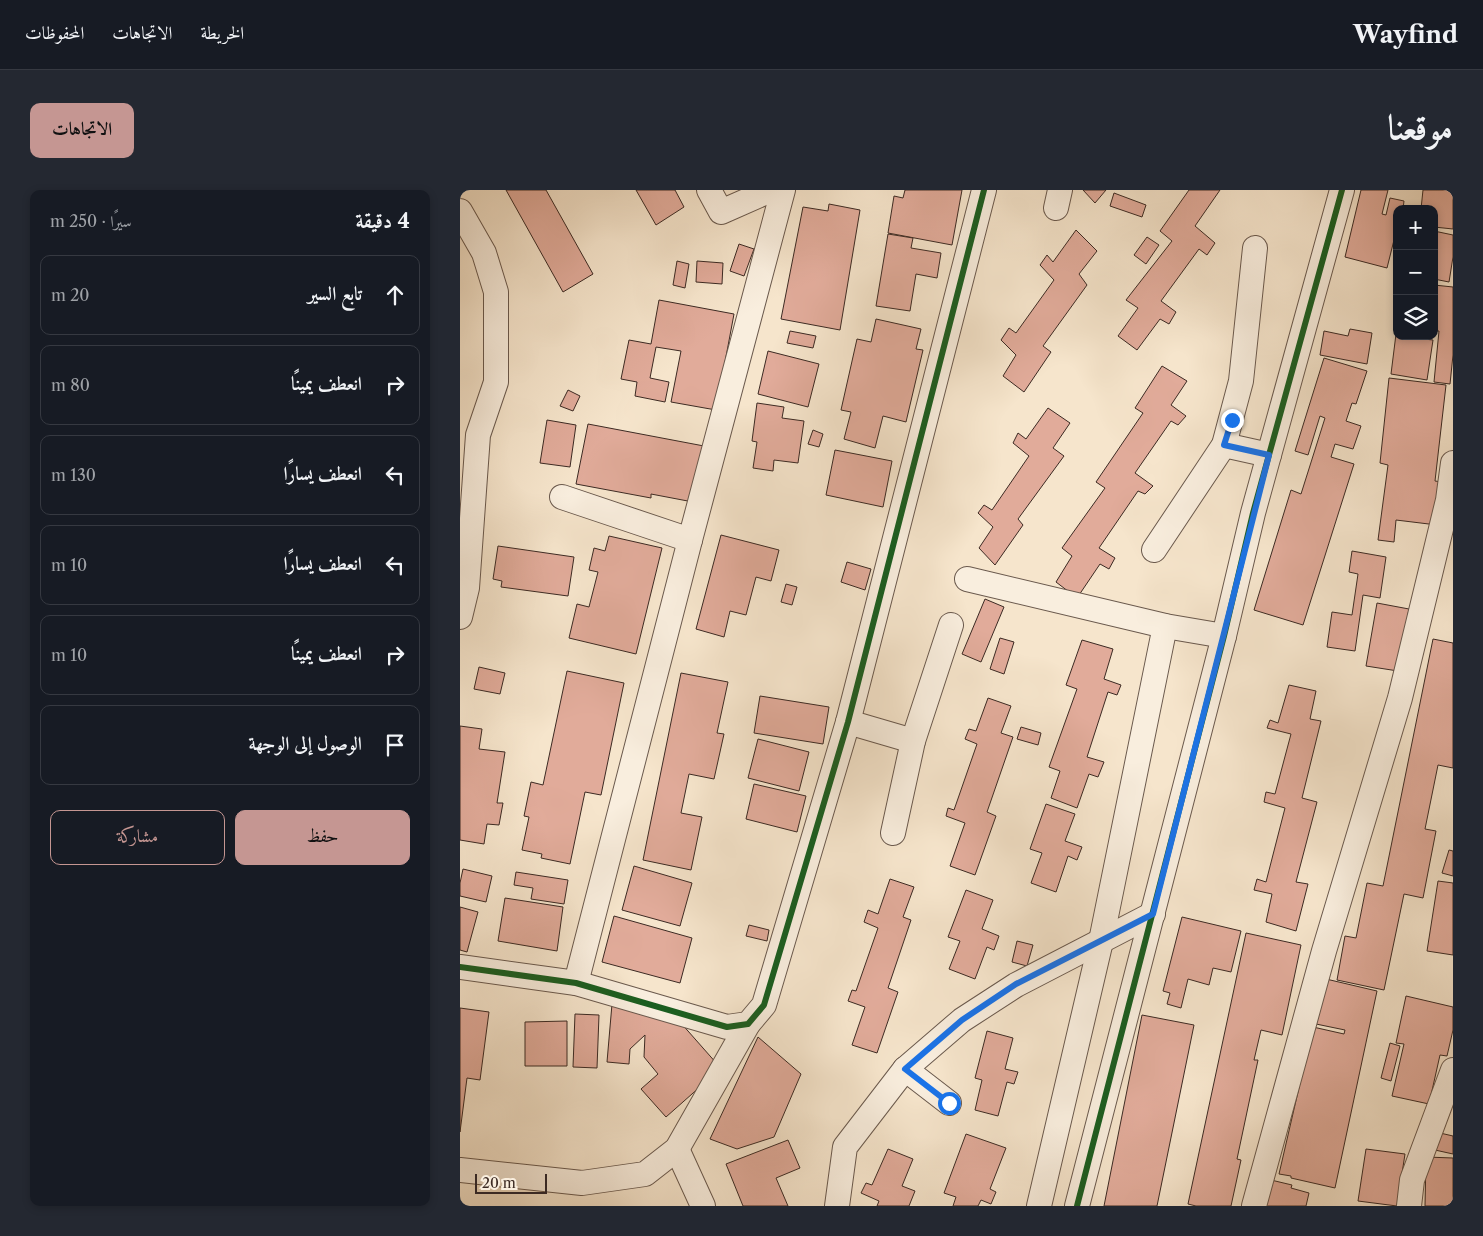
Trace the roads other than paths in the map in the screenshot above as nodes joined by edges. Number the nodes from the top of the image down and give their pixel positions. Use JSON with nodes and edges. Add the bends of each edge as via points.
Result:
{"nodes":[{"id":1,"x":709,"y":190,"type":"edge"},
{"id":2,"x":772,"y":190,"type":"edge"},
{"id":3,"x":783,"y":190,"type":"edge"},
{"id":4,"x":984,"y":190,"type":"edge"},
{"id":5,"x":1342,"y":190,"type":"edge"},
{"id":6,"x":460,"y":211,"type":"edge"},
{"id":7,"x":1255,"y":248,"type":"dead end"},
{"id":8,"x":469,"y":439,"type":"edge"},
{"id":9,"x":1224,"y":445,"type":"junction"},
{"id":10,"x":1269,"y":455,"type":"junction"},
{"id":11,"x":1453,"y":463,"type":"edge"},
{"id":12,"x":562,"y":497,"type":"dead end"},
{"id":13,"x":690,"y":540,"type":"junction"},
{"id":14,"x":1154,"y":550,"type":"dead end"},
{"id":15,"x":967,"y":579,"type":"dead end"},
{"id":16,"x":460,"y":618,"type":"edge"},
{"id":17,"x":952,"y":625,"type":"dead end"},
{"id":18,"x":1165,"y":626,"type":"junction"},
{"id":19,"x":1224,"y":636,"type":"junction"},
{"id":20,"x":848,"y":722,"type":"junction"},
{"id":21,"x":912,"y":741,"type":"junction"},
{"id":22,"x":893,"y":833,"type":"dead end"},
{"id":23,"x":1153,"y":914,"type":"junction"},
{"id":24,"x":1101,"y":941,"type":"junction"},
{"id":25,"x":460,"y":967,"type":"edge"},
{"id":26,"x":576,"y":983,"type":"junction"},
{"id":27,"x":748,"y":1024,"type":"junction"},
{"id":28,"x":905,"y":1069,"type":"junction"},
{"id":29,"x":1453,"y":1070,"type":"edge"},
{"id":30,"x":949,"y":1103,"type":"dead end"},
{"id":31,"x":677,"y":1149,"type":"junction"},
{"id":32,"x":460,"y":1170,"type":"edge"},
{"id":33,"x":703,"y":1206,"type":"edge"},
{"id":34,"x":837,"y":1206,"type":"edge"},
{"id":35,"x":1039,"y":1206,"type":"edge"},
{"id":36,"x":1077,"y":1206,"type":"edge"},
{"id":37,"x":1254,"y":1206,"type":"edge"},
{"id":38,"x":1409,"y":1206,"type":"edge"}],
"edges":[{"from":1,"to":2,"type":"street","via":[[721,212]]},
{"from":3,"to":13,"type":"street"},
{"from":4,"to":20,"type":"street"},
{"from":5,"to":10,"type":"street"},
{"from":6,"to":8,"type":"street","via":[[484,253],[496,292],[496,382]]},
{"from":7,"to":9,"type":"street","via":[[1241,381]]},
{"from":8,"to":16,"type":"street","via":[[467,588]]},
{"from":9,"to":10,"type":"street"},
{"from":9,"to":14,"type":"street"},
{"from":10,"to":19,"type":"street"},
{"from":11,"to":37,"type":"street","via":[[1448,500],[1400,698],[1324,952]]},
{"from":12,"to":13,"type":"street"},
{"from":13,"to":26,"type":"street"},
{"from":15,"to":18,"type":"street"},
{"from":17,"to":21,"type":"street"},
{"from":18,"to":19,"type":"street"},
{"from":18,"to":24,"type":"street"},
{"from":19,"to":23,"type":"street"},
{"from":20,"to":21,"type":"street"},
{"from":20,"to":27,"type":"street","via":[[764,1005]]},
{"from":21,"to":22,"type":"street"},
{"from":23,"to":24,"type":"street"},
{"from":23,"to":36,"type":"street"},
{"from":24,"to":28,"type":"street","via":[[1016,984],[962,1020]]},
{"from":24,"to":35,"type":"street"},
{"from":25,"to":26,"type":"street"},
{"from":26,"to":27,"type":"street","via":[[727,1027]]},
{"from":27,"to":31,"type":"street"},
{"from":28,"to":30,"type":"street"},
{"from":28,"to":34,"type":"street","via":[[845,1146]]},
{"from":29,"to":38,"type":"street","via":[[1412,1180]]},
{"from":31,"to":32,"type":"street","via":[[645,1174],[582,1183]]},
{"from":31,"to":33,"type":"street"}]}
